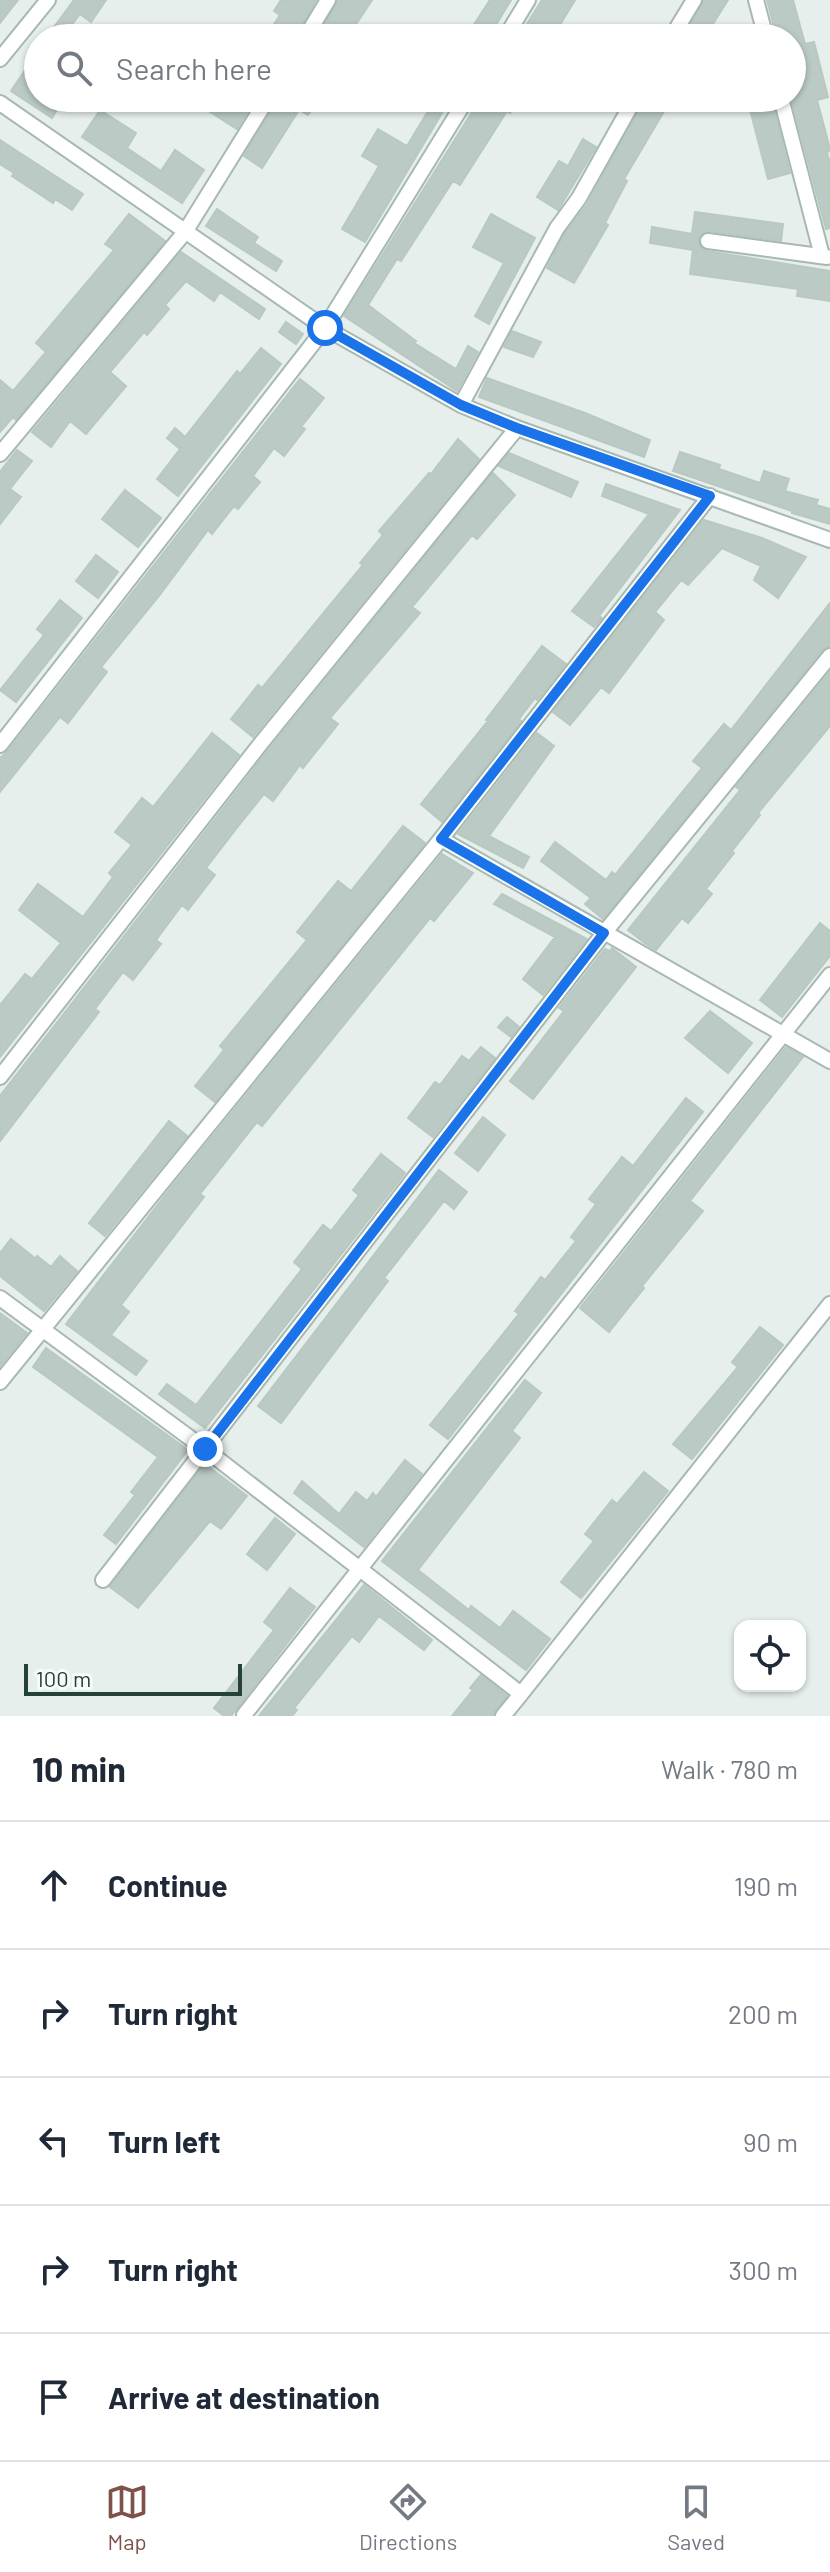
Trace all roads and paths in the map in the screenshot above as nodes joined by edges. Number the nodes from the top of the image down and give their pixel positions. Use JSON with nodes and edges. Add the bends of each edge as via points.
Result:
{"nodes":[{"id":1,"x":48,"y":0,"type":"edge"},
{"id":2,"x":328,"y":0,"type":"edge"},
{"id":3,"x":528,"y":0,"type":"edge"},
{"id":4,"x":694,"y":0,"type":"edge"},
{"id":5,"x":756,"y":0,"type":"edge"},
{"id":6,"x":28,"y":24,"type":"edge"},
{"id":7,"x":313,"y":24,"type":"edge"},
{"id":8,"x":513,"y":24,"type":"edge"},
{"id":9,"x":679,"y":24,"type":"edge"},
{"id":10,"x":762,"y":24,"type":"edge"},
{"id":11,"x":24,"y":30,"type":"edge"},
{"id":12,"x":0,"y":59,"type":"edge"},
{"id":13,"x":0,"y":103,"type":"edge"},
{"id":14,"x":259,"y":112,"type":"edge"},
{"id":15,"x":458,"y":112,"type":"edge"},
{"id":16,"x":627,"y":112,"type":"edge"},
{"id":17,"x":785,"y":112,"type":"edge"},
{"id":18,"x":185,"y":232,"type":"junction"},
{"id":19,"x":708,"y":241,"type":"dead end"},
{"id":20,"x":826,"y":257,"type":"edge"},
{"id":21,"x":325,"y":328,"type":"junction"},
{"id":22,"x":461,"y":405,"type":"junction"},
{"id":23,"x":517,"y":428,"type":"junction"},
{"id":24,"x":0,"y":454,"type":"edge"},
{"id":25,"x":710,"y":496,"type":"junction"},
{"id":26,"x":830,"y":540,"type":"edge"},
{"id":27,"x":830,"y":656,"type":"edge"},
{"id":28,"x":0,"y":745,"type":"edge"},
{"id":29,"x":441,"y":839,"type":"junction"},
{"id":30,"x":604,"y":933,"type":"junction"},
{"id":31,"x":830,"y":975,"type":"edge"},
{"id":32,"x":784,"y":1035,"type":"junction"},
{"id":33,"x":830,"y":1061,"type":"edge"},
{"id":34,"x":0,"y":1077,"type":"edge"},
{"id":35,"x":0,"y":1298,"type":"edge"},
{"id":36,"x":830,"y":1304,"type":"edge"},
{"id":37,"x":42,"y":1331,"type":"junction"},
{"id":38,"x":0,"y":1382,"type":"edge"},
{"id":39,"x":205,"y":1449,"type":"junction"},
{"id":40,"x":360,"y":1569,"type":"junction"},
{"id":41,"x":103,"y":1580,"type":"dead end"},
{"id":42,"x":521,"y":1694,"type":"junction"},
{"id":43,"x":244,"y":1715,"type":"edge"},
{"id":44,"x":503,"y":1716,"type":"edge"}],
"edges":[{"from":1,"to":6,"type":"street"},
{"from":2,"to":7,"type":"street"},
{"from":3,"to":8,"type":"street"},
{"from":4,"to":9,"type":"street"},
{"from":5,"to":10,"type":"street"},
{"from":11,"to":12,"type":"street"},
{"from":13,"to":18,"type":"street"},
{"from":14,"to":18,"type":"street"},
{"from":15,"to":21,"type":"street"},
{"from":16,"to":22,"type":"street"},
{"from":17,"to":20,"type":"street"},
{"from":18,"to":21,"type":"street"},
{"from":18,"to":24,"type":"street"},
{"from":19,"to":20,"type":"street"},
{"from":21,"to":22,"type":"street"},
{"from":21,"to":28,"type":"street"},
{"from":22,"to":23,"type":"street"},
{"from":23,"to":25,"type":"street"},
{"from":23,"to":34,"type":"street"},
{"from":25,"to":26,"type":"street"},
{"from":25,"to":29,"type":"street"},
{"from":27,"to":30,"type":"street"},
{"from":29,"to":30,"type":"street"},
{"from":29,"to":37,"type":"street"},
{"from":30,"to":32,"type":"street"},
{"from":30,"to":39,"type":"street"},
{"from":31,"to":32,"type":"street"},
{"from":32,"to":33,"type":"street"},
{"from":32,"to":40,"type":"street"},
{"from":35,"to":37,"type":"street"},
{"from":36,"to":42,"type":"street"},
{"from":37,"to":38,"type":"street"},
{"from":37,"to":39,"type":"street"},
{"from":39,"to":40,"type":"street"},
{"from":39,"to":41,"type":"street"},
{"from":40,"to":42,"type":"street"},
{"from":40,"to":43,"type":"street"},
{"from":42,"to":44,"type":"street"}]}
